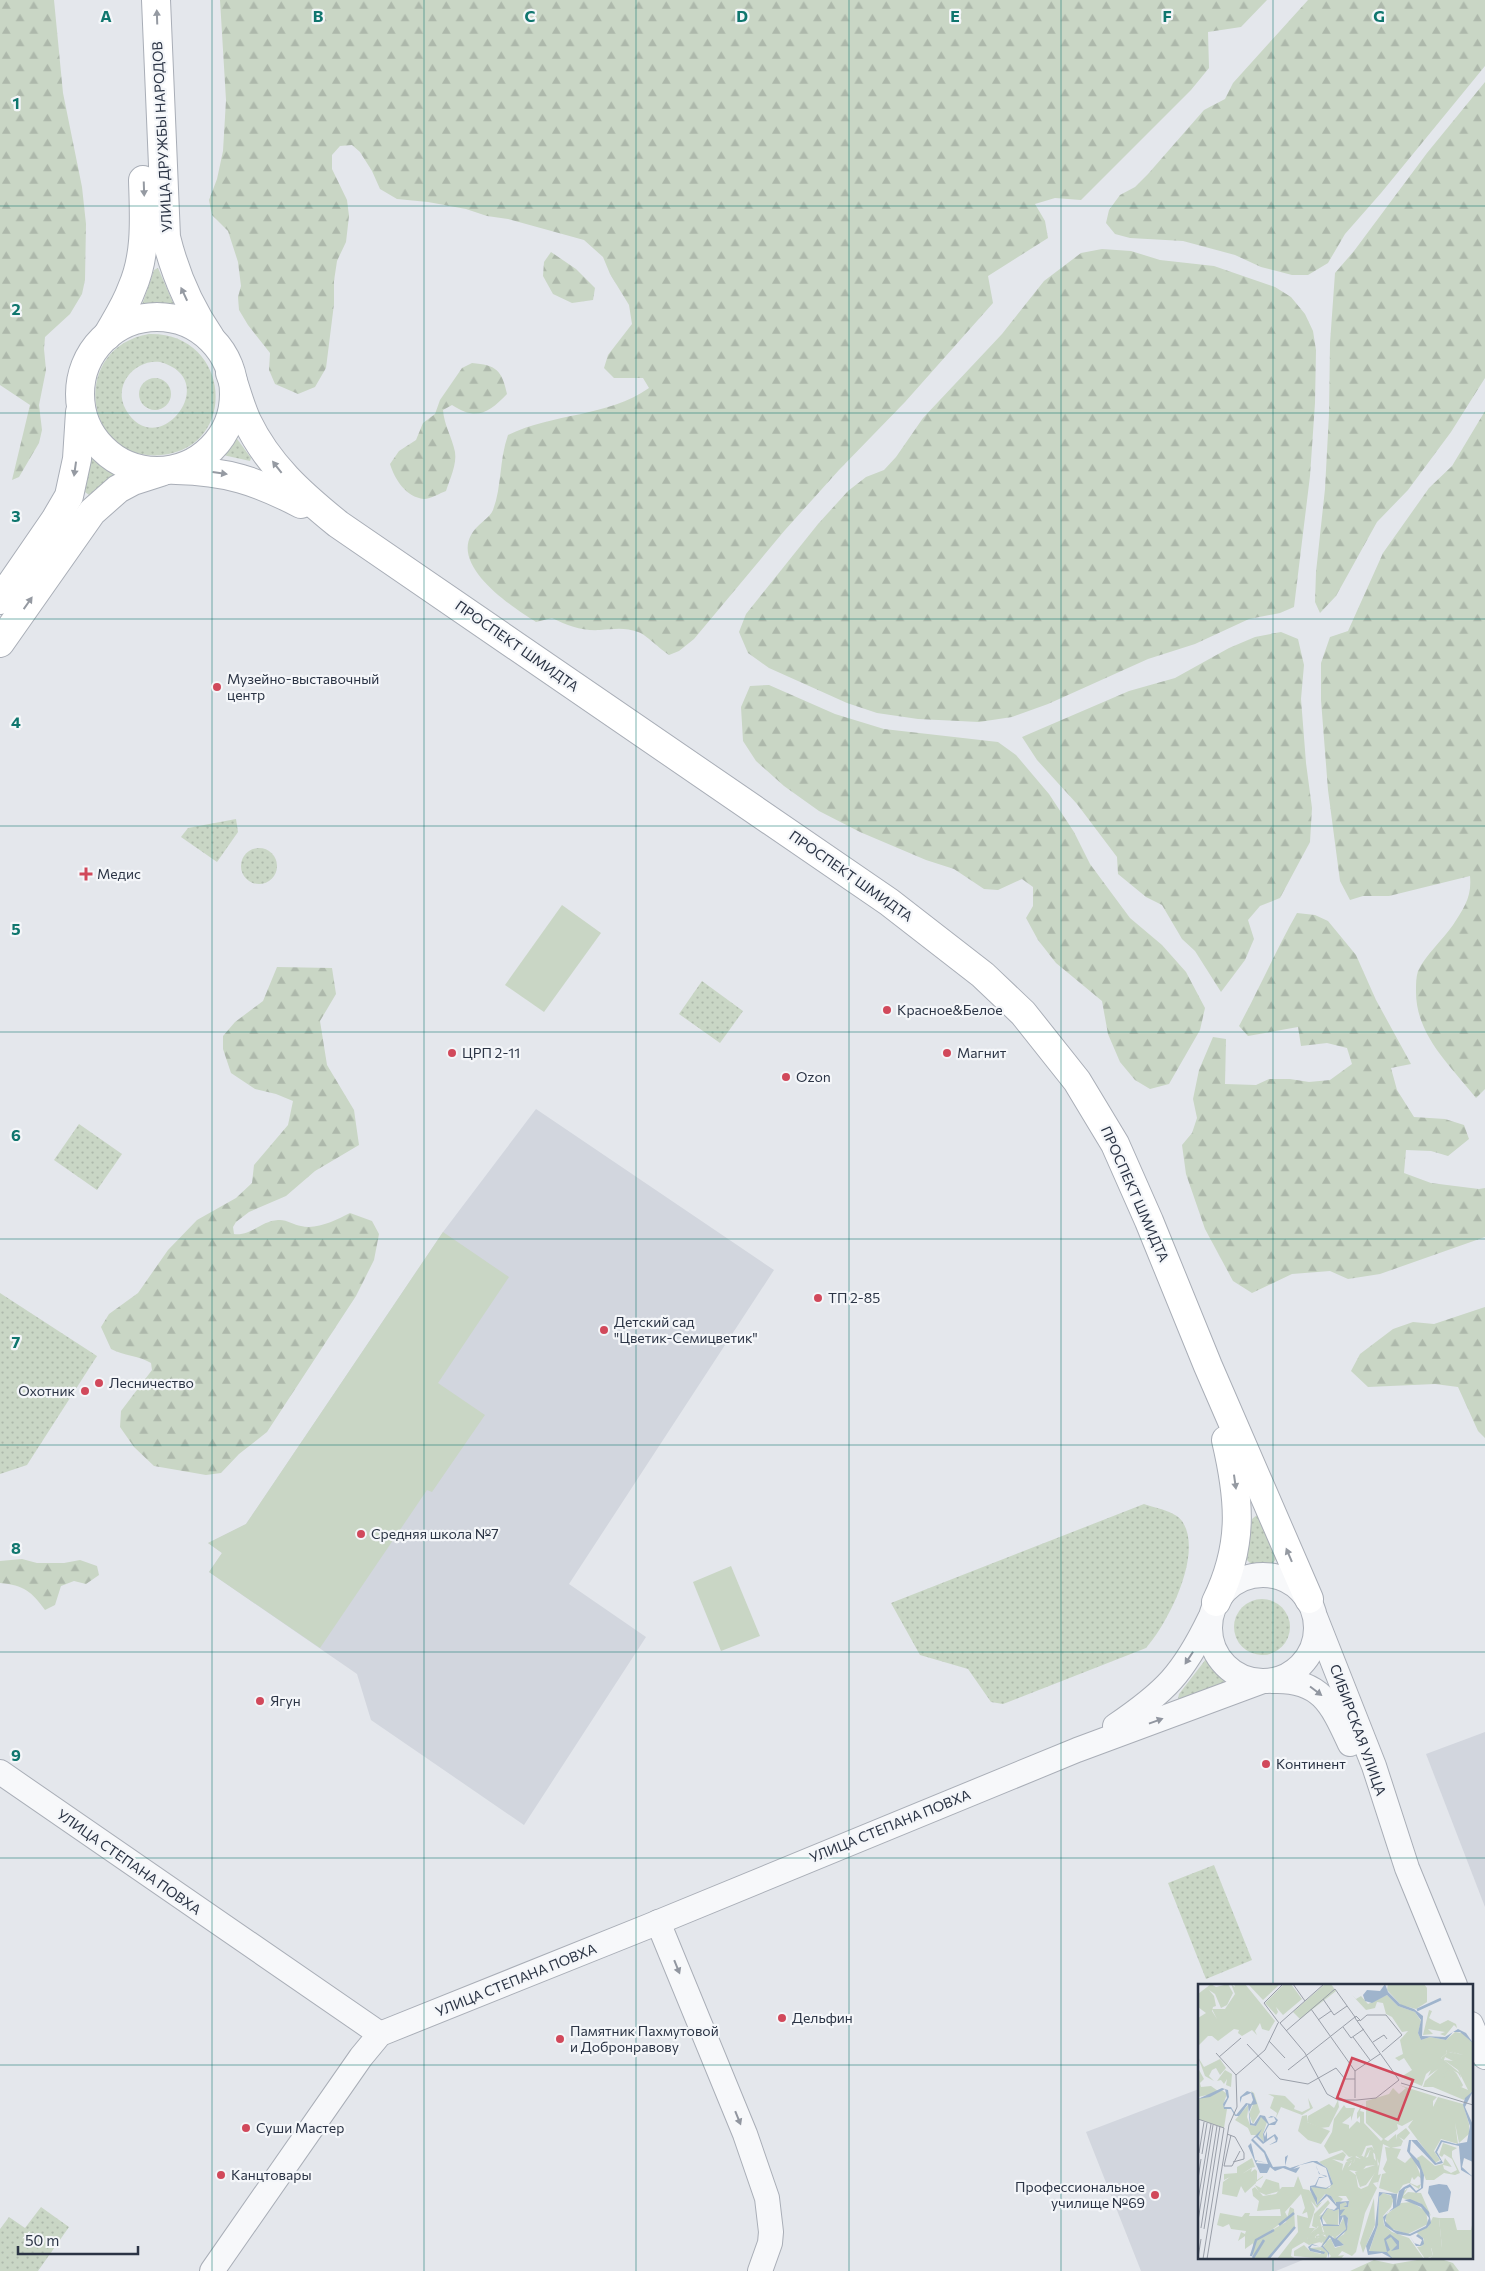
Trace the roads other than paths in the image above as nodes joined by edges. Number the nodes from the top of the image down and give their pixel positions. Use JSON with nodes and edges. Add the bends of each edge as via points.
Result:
{"nodes":[{"id":1,"x":137,"y":0,"type":"edge"},
{"id":2,"x":156,"y":0,"type":"edge"},
{"id":3,"x":107,"y":336,"type":"junction"},
{"id":4,"x":225,"y":362,"type":"junction"},
{"id":5,"x":80,"y":403,"type":"junction"},
{"id":6,"x":167,"y":470,"type":"junction"},
{"id":7,"x":338,"y":524,"type":"junction"},
{"id":8,"x":0,"y":600,"type":"edge"},
{"id":9,"x":0,"y":643,"type":"edge"},
{"id":10,"x":1208,"y":1366,"type":"junction"},
{"id":11,"x":1214,"y":1609,"type":"junction"},
{"id":12,"x":1312,"y":1609,"type":"junction"},
{"id":13,"x":1266,"y":1681,"type":"junction"},
{"id":14,"x":1077,"y":1750,"type":"junction"},
{"id":15,"x":0,"y":1772,"type":"edge"},
{"id":16,"x":1397,"y":1842,"type":"junction"},
{"id":17,"x":658,"y":1922,"type":"junction"},
{"id":18,"x":1455,"y":1984,"type":"edge"},
{"id":19,"x":1472,"y":2026,"type":"edge"},
{"id":20,"x":380,"y":2034,"type":"junction"},
{"id":21,"x":1485,"y":2057,"type":"edge"},
{"id":22,"x":212,"y":2271,"type":"edge"},
{"id":23,"x":760,"y":2271,"type":"edge"}],
"edges":[{"from":1,"to":3,"type":"main road","name":"УЛИЦА ДРУЖБЫ НАРОДОВ","one_way":true,"via":[[144,239],[133,286]]},
{"from":4,"to":2,"type":"main road","name":"УЛИЦА ДРУЖБЫ НАРОДОВ","one_way":true,"via":[[185,297],[166,237]]},
{"from":3,"to":4,"type":"main road","via":[[137,320],[162,318],[179,321],[208,338]]},
{"from":3,"to":5,"type":"main road","via":[[87,362],[80,386]]},
{"from":4,"to":6,"type":"main road","via":[[233,390],[232,407],[224,431],[202,456],[187,465]]},
{"from":7,"to":4,"type":"main road","name":"ПРОСПЕКТ ШМИДТА","one_way":true,"via":[[294,488],[266,453],[247,419]]},
{"from":5,"to":6,"type":"main road","via":[[91,435],[108,454],[138,469]]},
{"from":5,"to":8,"type":"main road","one_way":true,"via":[[77,459],[69,496]]},
{"from":6,"to":7,"type":"main road","name":"ПРОСПЕКТ ШМИДТА","one_way":true,"via":[[208,472],[247,479]]},
{"from":9,"to":6,"type":"main road","one_way":true,"via":[[92,512],[118,489],[139,478]]},
{"from":7,"to":10,"type":"main road","name":"ПРОСПЕКТ ШМИДТА","via":[[889,902],[983,975],[1022,1012],[1077,1082],[1115,1144]]},
{"from":10,"to":11,"type":"main road","name":"ПРОСПЕКТ ШМИДТА","one_way":true,"via":[[1238,1503],[1236,1544],[1226,1584]]},
{"from":12,"to":10,"type":"main road","name":"ПРОСПЕКТ ШМИДТА","one_way":true},
{"from":11,"to":12,"type":"street","via":[[1224,1592],[1235,1583],[1261,1574],[1288,1581],[1300,1589]]},
{"from":11,"to":13,"type":"street","via":[[1211,1641],[1220,1658],[1241,1677]]},
{"from":11,"to":14,"type":"street","name":"УЛИЦА СТЕПАНА ПОВХА","one_way":true,"via":[[1191,1656],[1166,1688]]},
{"from":12,"to":13,"type":"street","via":[[1315,1640],[1306,1660],[1290,1674]]},
{"from":12,"to":16,"type":"street","name":"СИБИРСКАЯ УЛИЦА","via":[[1374,1766]]},
{"from":14,"to":13,"type":"street","name":"УЛИЦА СТЕПАНА ПОВХА","one_way":true},
{"from":13,"to":16,"type":"street","name":"СИБИРСКАЯ УЛИЦА","one_way":true,"via":[[1286,1680],[1305,1684],[1330,1705]]},
{"from":14,"to":17,"type":"street","name":"УЛИЦА СТЕПАНА ПОВХА"},
{"from":15,"to":20,"type":"street","name":"УЛИЦА СТЕПАНА ПОВХА"},
{"from":16,"to":18,"type":"street","name":"СИБИРСКАЯ УЛИЦА"},
{"from":17,"to":20,"type":"street","name":"УЛИЦА СТЕПАНА ПОВХА"},
{"from":17,"to":23,"type":"street","one_way":true,"via":[[745,2134],[767,2198],[770,2243]]},
{"from":19,"to":21,"type":"street"},
{"from":20,"to":22,"type":"street"}]}
